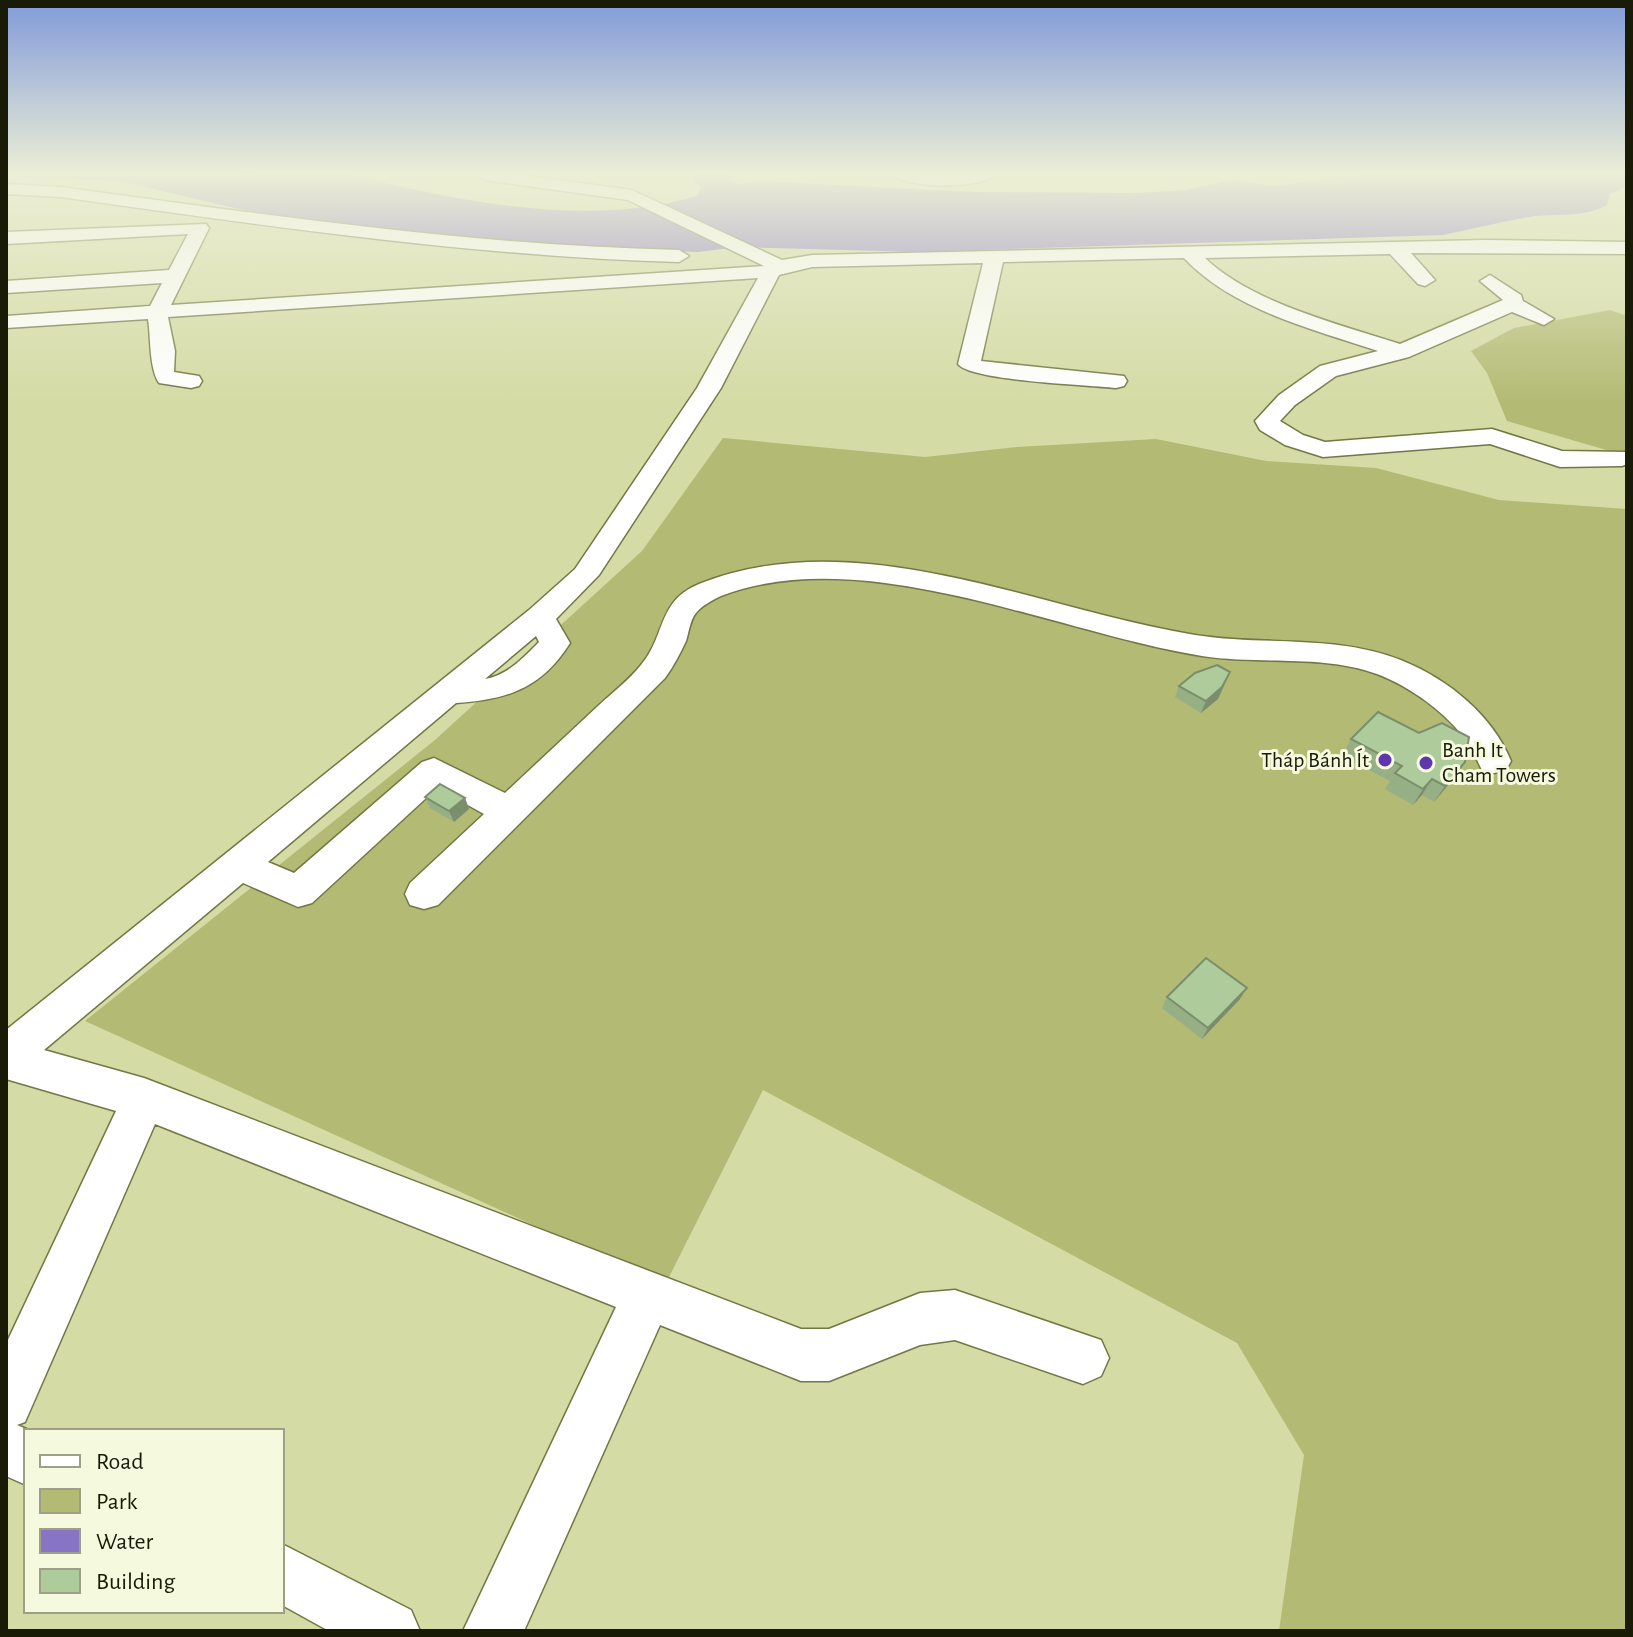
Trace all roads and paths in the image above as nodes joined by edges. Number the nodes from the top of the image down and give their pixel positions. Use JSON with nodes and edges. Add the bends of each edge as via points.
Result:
{"nodes":[{"id":1,"x":31,"y":251,"type":"edge"},
{"id":2,"x":186,"y":251,"type":"edge"},
{"id":3,"x":580,"y":251,"type":"edge"},
{"id":4,"x":744,"y":251,"type":"edge"},
{"id":5,"x":1314,"y":251,"type":"edge"},
{"id":6,"x":1398,"y":251,"type":"edge"},
{"id":7,"x":6,"y":253,"type":"edge"},
{"id":8,"x":1191,"y":255,"type":"junction"},
{"id":9,"x":759,"y":259,"type":"junction"},
{"id":10,"x":994,"y":259,"type":"junction"},
{"id":11,"x":173,"y":276,"type":"junction"},
{"id":12,"x":1425,"y":280,"type":"dead end"},
{"id":13,"x":1490,"y":281,"type":"dead end"},
{"id":14,"x":6,"y":287,"type":"edge"},
{"id":15,"x":1510,"y":311,"type":"junction"},
{"id":16,"x":157,"y":312,"type":"junction"},
{"id":17,"x":1544,"y":319,"type":"dead end"},
{"id":18,"x":6,"y":322,"type":"edge"},
{"id":19,"x":1401,"y":352,"type":"junction"},
{"id":20,"x":191,"y":381,"type":"dead end"},
{"id":21,"x":1116,"y":381,"type":"dead end"},
{"id":22,"x":1622,"y":458,"type":"dead end"},
{"id":23,"x":1494,"y":761,"type":"dead end"},
{"id":24,"x":510,"y":812,"type":"junction"},
{"id":25,"x":239,"y":865,"type":"junction"},
{"id":26,"x":424,"y":894,"type":"dead end"},
{"id":27,"x":6,"y":1058,"type":"edge"},
{"id":28,"x":144,"y":1099,"type":"junction"},
{"id":29,"x":647,"y":1297,"type":"junction"},
{"id":30,"x":1083,"y":1358,"type":"dead end"},
{"id":31,"x":6,"y":1403,"type":"edge"},
{"id":32,"x":284,"y":1574,"type":"edge"},
{"id":33,"x":390,"y":1631,"type":"edge"},
{"id":34,"x":493,"y":1631,"type":"edge"}],
"edges":[{"from":1,"to":7,"type":"street"},
{"from":2,"to":11,"type":"street"},
{"from":3,"to":9,"type":"street"},
{"from":4,"to":9,"type":"street"},
{"from":5,"to":8,"type":"street"},
{"from":6,"to":12,"type":"street"},
{"from":8,"to":10,"type":"street"},
{"from":8,"to":19,"type":"street","via":[[1206,271],[1236,287]]},
{"from":9,"to":10,"type":"street"},
{"from":9,"to":16,"type":"street"},
{"from":9,"to":25,"type":"street","via":[[709,388],[585,575]]},
{"from":10,"to":21,"type":"street","via":[[969,364]]},
{"from":11,"to":14,"type":"street"},
{"from":11,"to":16,"type":"street"},
{"from":13,"to":15,"type":"street","via":[[1514,299]]},
{"from":15,"to":17,"type":"street"},
{"from":15,"to":19,"type":"street"},
{"from":16,"to":18,"type":"street"},
{"from":16,"to":20,"type":"street","via":[[163,372],[167,378]]},
{"from":19,"to":22,"type":"street","via":[[1328,371],[1287,400],[1269,425],[1323,450],[1492,436],[1560,459]]},
{"from":23,"to":24,"type":"street","via":[[1491,748],[1443,699],[1390,667],[1315,653],[1254,652],[1155,638],[918,582],[853,570],[808,570],[710,590],[682,609],[654,671]]},
{"from":24,"to":25,"type":"street","via":[[434,771],[298,892]]},
{"from":24,"to":26,"type":"street"},
{"from":25,"to":27,"type":"street"},
{"from":27,"to":28,"type":"street"},
{"from":28,"to":29,"type":"street"},
{"from":28,"to":31,"type":"street"},
{"from":29,"to":30,"type":"street","via":[[801,1355],[829,1355],[920,1319],[955,1315]]},
{"from":29,"to":34,"type":"street"},
{"from":32,"to":33,"type":"street"}]}
